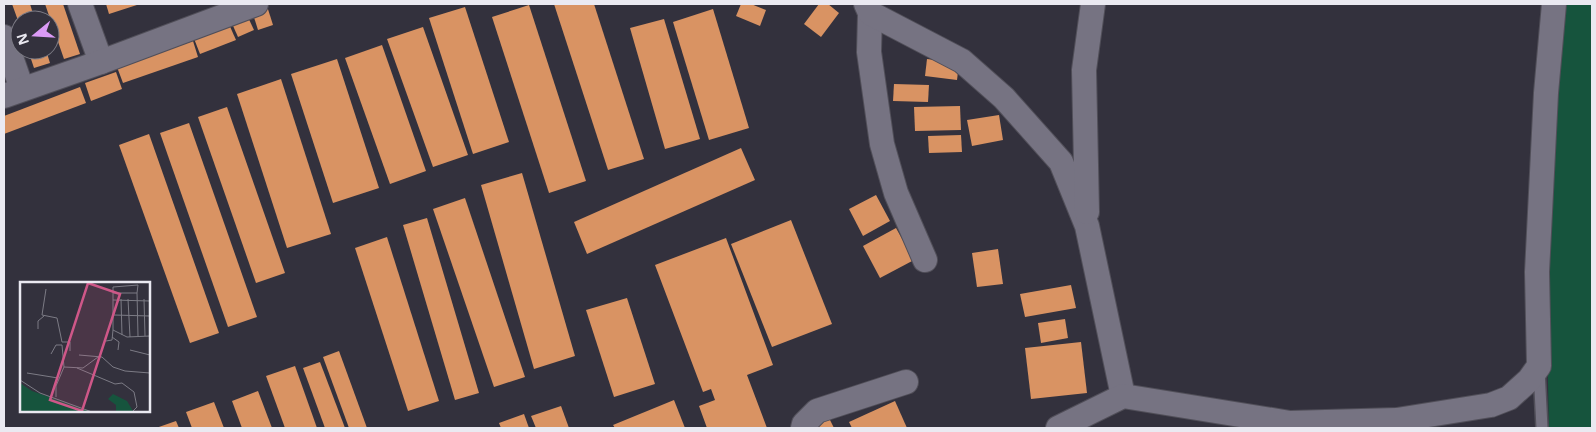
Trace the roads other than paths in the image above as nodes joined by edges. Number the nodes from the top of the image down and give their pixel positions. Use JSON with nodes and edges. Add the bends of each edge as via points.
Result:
{"nodes":[{"id":1,"x":80,"y":4,"type":"edge"},
{"id":2,"x":256,"y":4,"type":"edge"},
{"id":3,"x":1093,"y":4,"type":"edge"},
{"id":4,"x":1554,"y":4,"type":"edge"},
{"id":5,"x":868,"y":8,"type":"edge"},
{"id":6,"x":4,"y":37,"type":"edge"},
{"id":7,"x":101,"y":62,"type":"junction"},
{"id":8,"x":13,"y":92,"type":"edge"},
{"id":9,"x":1087,"y":226,"type":"junction"},
{"id":10,"x":925,"y":260,"type":"dead end"},
{"id":11,"x":1539,"y":366,"type":"junction"},
{"id":12,"x":906,"y":382,"type":"dead end"},
{"id":13,"x":1123,"y":396,"type":"junction"},
{"id":14,"x":1289,"y":425,"type":"edge"},
{"id":15,"x":802,"y":428,"type":"edge"},
{"id":16,"x":1058,"y":428,"type":"edge"},
{"id":17,"x":1542,"y":428,"type":"edge"}],
"edges":[{"from":1,"to":7,"type":"street"},
{"from":2,"to":7,"type":"street"},
{"from":3,"to":9,"type":"street","via":[[1084,70]]},
{"from":4,"to":11,"type":"street","via":[[1537,272]]},
{"from":5,"to":9,"type":"street","via":[[962,61],[1004,98],[1061,162]]},
{"from":5,"to":10,"type":"street","via":[[869,52],[882,144],[896,193]]},
{"from":6,"to":8,"type":"street"},
{"from":7,"to":8,"type":"street"},
{"from":9,"to":13,"type":"street"},
{"from":11,"to":14,"type":"street","via":[[1509,398],[1491,405],[1397,420]]},
{"from":11,"to":17,"type":"lane"},
{"from":12,"to":15,"type":"street","via":[[817,411]]},
{"from":13,"to":14,"type":"street"},
{"from":13,"to":16,"type":"street"}]}
